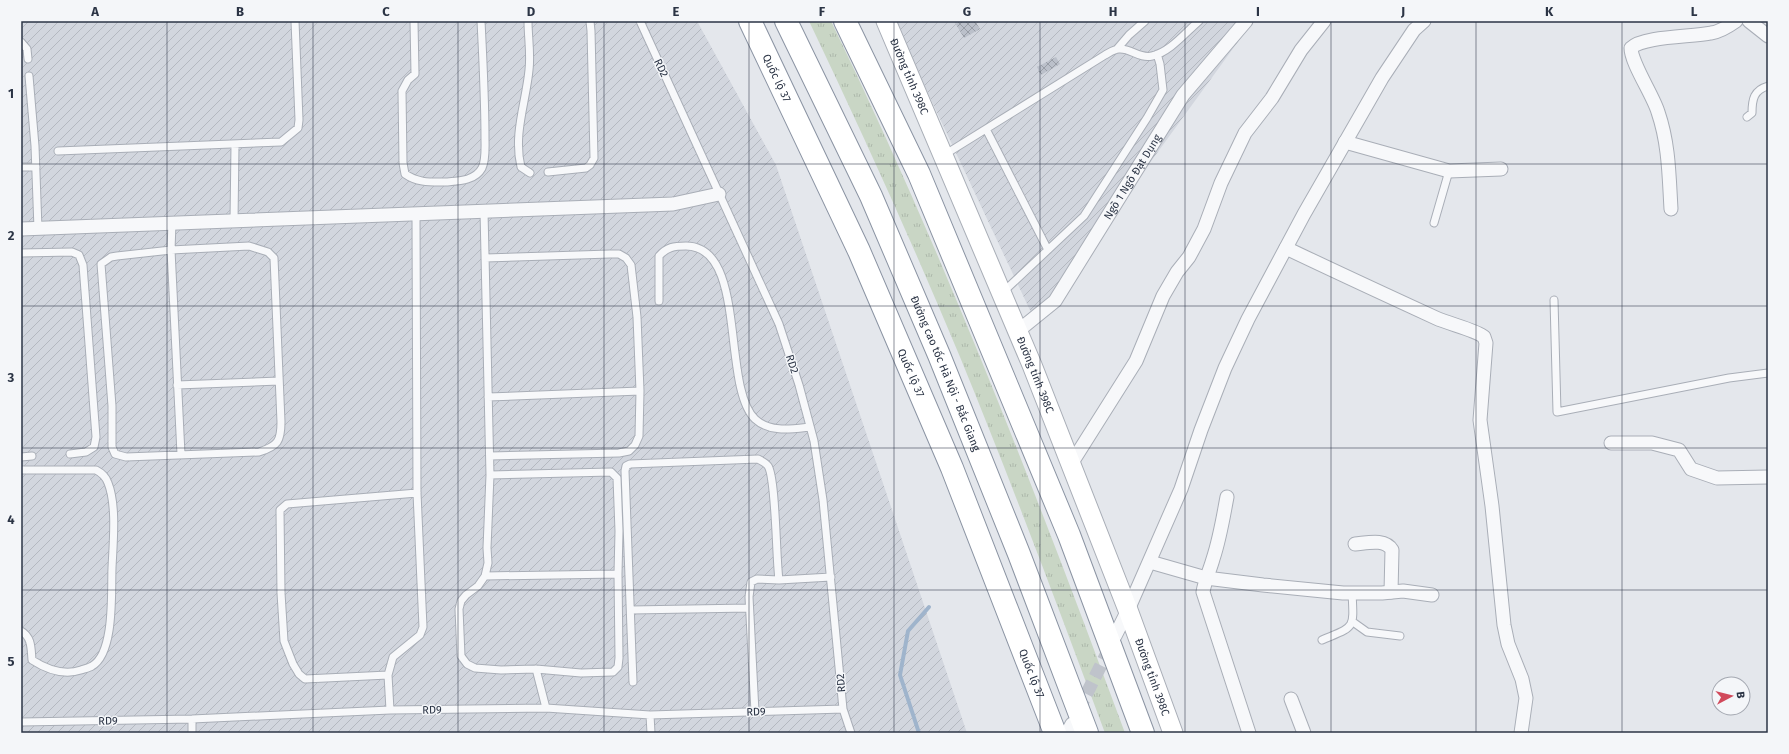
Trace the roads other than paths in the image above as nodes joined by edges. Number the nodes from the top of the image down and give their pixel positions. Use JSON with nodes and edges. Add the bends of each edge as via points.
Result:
{"nodes":[{"id":1,"x":294,"y":21,"type":"edge"},
{"id":2,"x":414,"y":21,"type":"edge"},
{"id":3,"x":481,"y":21,"type":"edge"},
{"id":4,"x":528,"y":21,"type":"edge"},
{"id":5,"x":590,"y":21,"type":"edge"},
{"id":6,"x":640,"y":21,"type":"edge"},
{"id":7,"x":750,"y":21,"type":"edge"},
{"id":8,"x":786,"y":21,"type":"edge"},
{"id":9,"x":846,"y":21,"type":"edge"},
{"id":10,"x":856,"y":21,"type":"edge"},
{"id":11,"x":886,"y":21,"type":"edge"},
{"id":12,"x":1145,"y":21,"type":"edge"},
{"id":13,"x":1199,"y":21,"type":"edge"},
{"id":14,"x":1246,"y":21,"type":"edge"},
{"id":15,"x":1324,"y":21,"type":"edge"},
{"id":16,"x":1424,"y":21,"type":"edge"},
{"id":17,"x":1736,"y":21,"type":"edge"},
{"id":18,"x":1750,"y":21,"type":"edge"},
{"id":19,"x":1768,"y":36,"type":"edge"},
{"id":20,"x":21,"y":42,"type":"edge"},
{"id":21,"x":1117,"y":49,"type":"junction"},
{"id":22,"x":1157,"y":54,"type":"junction"},
{"id":23,"x":28,"y":59,"type":"dead end"},
{"id":24,"x":29,"y":76,"type":"dead end"},
{"id":25,"x":1768,"y":86,"type":"edge"},
{"id":26,"x":1747,"y":117,"type":"dead end"},
{"id":27,"x":986,"y":129,"type":"junction"},
{"id":28,"x":1345,"y":142,"type":"junction"},
{"id":29,"x":235,"y":145,"type":"junction"},
{"id":30,"x":58,"y":151,"type":"dead end"},
{"id":31,"x":944,"y":155,"type":"junction"},
{"id":32,"x":21,"y":167,"type":"edge"},
{"id":33,"x":36,"y":167,"type":"junction"},
{"id":34,"x":1501,"y":169,"type":"dead end"},
{"id":35,"x":1449,"y":171,"type":"junction"},
{"id":36,"x":548,"y":172,"type":"dead end"},
{"id":37,"x":530,"y":173,"type":"dead end"},
{"id":38,"x":919,"y":174,"type":"junction"},
{"id":39,"x":719,"y":194,"type":"junction"},
{"id":40,"x":1671,"y":209,"type":"dead end"},
{"id":41,"x":484,"y":211,"type":"junction"},
{"id":42,"x":416,"y":214,"type":"junction"},
{"id":43,"x":234,"y":221,"type":"junction"},
{"id":44,"x":172,"y":223,"type":"junction"},
{"id":45,"x":1434,"y":223,"type":"dead end"},
{"id":46,"x":21,"y":229,"type":"edge"},
{"id":47,"x":38,"y":229,"type":"junction"},
{"id":48,"x":1286,"y":248,"type":"junction"},
{"id":49,"x":171,"y":250,"type":"junction"},
{"id":50,"x":1048,"y":250,"type":"junction"},
{"id":51,"x":21,"y":252,"type":"edge"},
{"id":52,"x":485,"y":258,"type":"junction"},
{"id":53,"x":1002,"y":293,"type":"junction"},
{"id":54,"x":1554,"y":300,"type":"dead end"},
{"id":55,"x":659,"y":301,"type":"dead end"},
{"id":56,"x":1018,"y":331,"type":"junction"},
{"id":57,"x":1768,"y":373,"type":"edge"},
{"id":58,"x":279,"y":380,"type":"junction"},
{"id":59,"x":177,"y":385,"type":"junction"},
{"id":60,"x":640,"y":391,"type":"junction"},
{"id":61,"x":488,"y":397,"type":"junction"},
{"id":62,"x":810,"y":427,"type":"junction"},
{"id":63,"x":1611,"y":443,"type":"dead end"},
{"id":64,"x":70,"y":454,"type":"dead end"},
{"id":65,"x":181,"y":454,"type":"junction"},
{"id":66,"x":32,"y":456,"type":"dead end"},
{"id":67,"x":490,"y":456,"type":"junction"},
{"id":68,"x":21,"y":457,"type":"edge"},
{"id":69,"x":1071,"y":464,"type":"junction"},
{"id":70,"x":21,"y":470,"type":"edge"},
{"id":71,"x":490,"y":475,"type":"junction"},
{"id":72,"x":1768,"y":477,"type":"edge"},
{"id":73,"x":417,"y":493,"type":"junction"},
{"id":74,"x":1227,"y":497,"type":"dead end"},
{"id":75,"x":1355,"y":544,"type":"dead end"},
{"id":76,"x":1150,"y":562,"type":"junction"},
{"id":77,"x":618,"y":574,"type":"junction"},
{"id":78,"x":484,"y":576,"type":"junction"},
{"id":79,"x":831,"y":576,"type":"junction"},
{"id":80,"x":1206,"y":578,"type":"junction"},
{"id":81,"x":779,"y":580,"type":"junction"},
{"id":82,"x":1391,"y":592,"type":"junction"},
{"id":83,"x":1352,"y":593,"type":"junction"},
{"id":84,"x":1432,"y":595,"type":"dead end"},
{"id":85,"x":750,"y":608,"type":"junction"},
{"id":86,"x":631,"y":610,"type":"junction"},
{"id":87,"x":1128,"y":610,"type":"junction"},
{"id":88,"x":1353,"y":622,"type":"junction"},
{"id":89,"x":21,"y":631,"type":"edge"},
{"id":90,"x":1115,"y":636,"type":"tunnel mouth"},
{"id":91,"x":1400,"y":636,"type":"dead end"},
{"id":92,"x":1322,"y":640,"type":"dead end"},
{"id":93,"x":536,"y":669,"type":"junction"},
{"id":94,"x":388,"y":675,"type":"junction"},
{"id":95,"x":633,"y":682,"type":"dead end"},
{"id":96,"x":1291,"y":699,"type":"dead end"},
{"id":97,"x":546,"y":708,"type":"junction"},
{"id":98,"x":843,"y":709,"type":"junction"},
{"id":99,"x":390,"y":710,"type":"junction"},
{"id":100,"x":755,"y":712,"type":"junction"},
{"id":101,"x":650,"y":715,"type":"junction"},
{"id":102,"x":192,"y":719,"type":"junction"},
{"id":103,"x":21,"y":722,"type":"edge"},
{"id":104,"x":1070,"y":731,"type":"edge"},
{"id":105,"x":192,"y":733,"type":"edge"},
{"id":106,"x":650,"y":733,"type":"edge"},
{"id":107,"x":851,"y":733,"type":"edge"},
{"id":108,"x":1143,"y":733,"type":"edge"},
{"id":109,"x":1173,"y":733,"type":"edge"},
{"id":110,"x":1249,"y":733,"type":"edge"},
{"id":111,"x":1304,"y":733,"type":"edge"},
{"id":112,"x":1521,"y":733,"type":"edge"}],
"edges":[{"from":1,"to":29,"type":"lane","via":[[298,128],[281,142]]},
{"from":2,"to":3,"type":"lane","via":[[415,74],[402,91],[403,163],[405,174],[424,182],[466,180],[482,168],[485,154],[485,113]]},
{"from":4,"to":37,"type":"lane","via":[[529,68],[518,146],[521,167]]},
{"from":5,"to":36,"type":"lane","via":[[594,158],[586,168]]},
{"from":6,"to":39,"type":"lane","name":"RD2"},
{"from":7,"to":104,"type":"highway","name":"Quốc lộ 37","via":[[859,251],[952,468]]},
{"from":8,"to":104,"type":"highway","name":"Đường cao tốc Hà Nội - Bắc Giang","via":[[871,196],[939,355],[1019,554]]},
{"from":9,"to":38,"type":"highway"},
{"from":10,"to":38,"type":"highway"},
{"from":11,"to":31,"type":"main road","name":"Đường tỉnh 398C"},
{"from":12,"to":21,"type":"lane","via":[[1128,35]]},
{"from":13,"to":22,"type":"lane","via":[[1165,51]]},
{"from":14,"to":56,"type":"street","name":"Ngõ 1 Ngô Đạt Dụng","via":[[1183,95],[1055,301]]},
{"from":15,"to":69,"type":"street","via":[[1301,50],[1272,98],[1245,133],[1221,183],[1204,229],[1163,296],[1136,361]]},
{"from":16,"to":28,"type":"street","via":[[1414,30],[1382,78]]},
{"from":17,"to":40,"type":"street","via":[[1713,33],[1658,39],[1636,44],[1631,48],[1633,58],[1658,110],[1666,137]]},
{"from":18,"to":19,"type":"street"},
{"from":20,"to":23,"type":"lane","via":[[27,49]]},
{"from":21,"to":22,"type":"lane","via":[[1126,49],[1139,56],[1150,57]]},
{"from":21,"to":27,"type":"lane"},
{"from":22,"to":50,"type":"lane","via":[[1163,90],[1084,216]]},
{"from":24,"to":33,"type":"lane"},
{"from":25,"to":26,"type":"lane","via":[[1754,94],[1752,113]]},
{"from":27,"to":31,"type":"lane"},
{"from":27,"to":50,"type":"lane"},
{"from":28,"to":35,"type":"street"},
{"from":28,"to":48,"type":"street"},
{"from":29,"to":30,"type":"lane"},
{"from":29,"to":43,"type":"lane"},
{"from":31,"to":53,"type":"main road","name":"Đường tỉnh 398C"},
{"from":32,"to":33,"type":"lane"},
{"from":33,"to":47,"type":"lane"},
{"from":34,"to":35,"type":"street"},
{"from":35,"to":45,"type":"lane"},
{"from":38,"to":108,"type":"highway","via":[[1069,535]]},
{"from":39,"to":41,"type":"street","via":[[673,204]]},
{"from":39,"to":62,"type":"lane","name":"RD2","via":[[779,324]]},
{"from":41,"to":42,"type":"street"},
{"from":41,"to":52,"type":"lane"},
{"from":42,"to":43,"type":"street"},
{"from":42,"to":73,"type":"lane"},
{"from":43,"to":44,"type":"street"},
{"from":44,"to":47,"type":"street"},
{"from":44,"to":49,"type":"lane"},
{"from":46,"to":47,"type":"street"},
{"from":48,"to":76,"type":"street","via":[[1225,368],[1181,489]]},
{"from":48,"to":112,"type":"street","via":[[1450,324],[1484,337],[1480,420],[1504,625],[1526,698]]},
{"from":49,"to":58,"type":"lane","via":[[250,246],[268,252],[274,258]]},
{"from":49,"to":59,"type":"lane"},
{"from":49,"to":65,"type":"lane","via":[[111,257],[101,264],[112,406],[112,448],[115,454],[126,457]]},
{"from":50,"to":53,"type":"lane"},
{"from":51,"to":64,"type":"lane","via":[[72,252],[79,255],[83,265],[96,437],[94,447],[86,452]]},
{"from":52,"to":60,"type":"lane","via":[[610,254],[619,254],[626,258],[631,265],[637,317]]},
{"from":52,"to":61,"type":"lane"},
{"from":53,"to":56,"type":"main road","name":"Đường tỉnh 398C"},
{"from":54,"to":57,"type":"lane","via":[[1557,412],[1729,378]]},
{"from":55,"to":62,"type":"lane","via":[[659,256],[673,246],[692,246],[703,250],[715,263],[724,283],[730,308],[737,375],[745,406],[755,419],[765,426],[780,430]]},
{"from":56,"to":69,"type":"main road","name":"Đường tỉnh 398C"},
{"from":58,"to":59,"type":"lane"},
{"from":58,"to":65,"type":"lane","via":[[281,436],[271,448],[259,452]]},
{"from":59,"to":65,"type":"lane"},
{"from":60,"to":61,"type":"lane"},
{"from":60,"to":67,"type":"lane","via":[[639,436],[629,451]]},
{"from":61,"to":67,"type":"lane"},
{"from":62,"to":79,"type":"lane","name":"RD2","via":[[823,500]]},
{"from":63,"to":72,"type":"street","via":[[1652,443],[1679,450],[1691,469],[1717,478]]},
{"from":66,"to":68,"type":"lane"},
{"from":67,"to":71,"type":"lane"},
{"from":69,"to":87,"type":"main road","name":"Đường tỉnh 398C"},
{"from":70,"to":89,"type":"lane","via":[[96,470],[104,475],[108,484],[114,516],[110,630],[100,658],[93,666],[76,671],[60,672],[46,668],[32,660],[30,641]]},
{"from":71,"to":77,"type":"lane","via":[[611,472],[616,478],[618,492]]},
{"from":71,"to":78,"type":"lane","via":[[488,562]]},
{"from":73,"to":94,"type":"lane","via":[[423,627],[420,635],[393,657]]},
{"from":73,"to":94,"type":"lane","via":[[287,504],[280,510],[284,641],[299,674],[305,679]]},
{"from":74,"to":80,"type":"street","via":[[1220,534]]},
{"from":75,"to":82,"type":"street","via":[[1384,542],[1392,550]]},
{"from":76,"to":80,"type":"street"},
{"from":76,"to":87,"type":"street"},
{"from":77,"to":78,"type":"lane"},
{"from":77,"to":93,"type":"lane","via":[[618,667],[613,672],[605,673]]},
{"from":78,"to":93,"type":"lane","via":[[478,586],[461,601],[461,656],[467,664],[475,668]]},
{"from":79,"to":81,"type":"lane"},
{"from":79,"to":98,"type":"lane","name":"RD2"},
{"from":80,"to":83,"type":"street"},
{"from":80,"to":110,"type":"street","via":[[1203,592],[1206,606]]},
{"from":81,"to":85,"type":"lane","via":[[757,579],[751,582]]},
{"from":81,"to":86,"type":"lane","via":[[773,488],[769,467],[764,462],[758,459],[633,463],[625,469]]},
{"from":82,"to":83,"type":"street"},
{"from":82,"to":84,"type":"street"},
{"from":83,"to":88,"type":"lane"},
{"from":85,"to":86,"type":"lane"},
{"from":85,"to":100,"type":"lane"},
{"from":86,"to":95,"type":"lane"},
{"from":87,"to":90,"type":"street"},
{"from":87,"to":109,"type":"main road","name":"Đường tỉnh 398C"},
{"from":88,"to":91,"type":"lane","via":[[1367,632]]},
{"from":88,"to":92,"type":"lane","via":[[1347,630]]},
{"from":93,"to":97,"type":"lane"},
{"from":94,"to":99,"type":"lane"},
{"from":96,"to":111,"type":"street"},
{"from":97,"to":99,"type":"lane","name":"RD9"},
{"from":97,"to":101,"type":"lane","name":"RD9"},
{"from":98,"to":100,"type":"lane","name":"RD9"},
{"from":98,"to":107,"type":"lane","name":"RD2"},
{"from":99,"to":102,"type":"lane","name":"RD9"},
{"from":100,"to":101,"type":"lane","name":"RD9"},
{"from":101,"to":106,"type":"lane"},
{"from":102,"to":103,"type":"lane","name":"RD9"},
{"from":102,"to":105,"type":"lane"}]}
